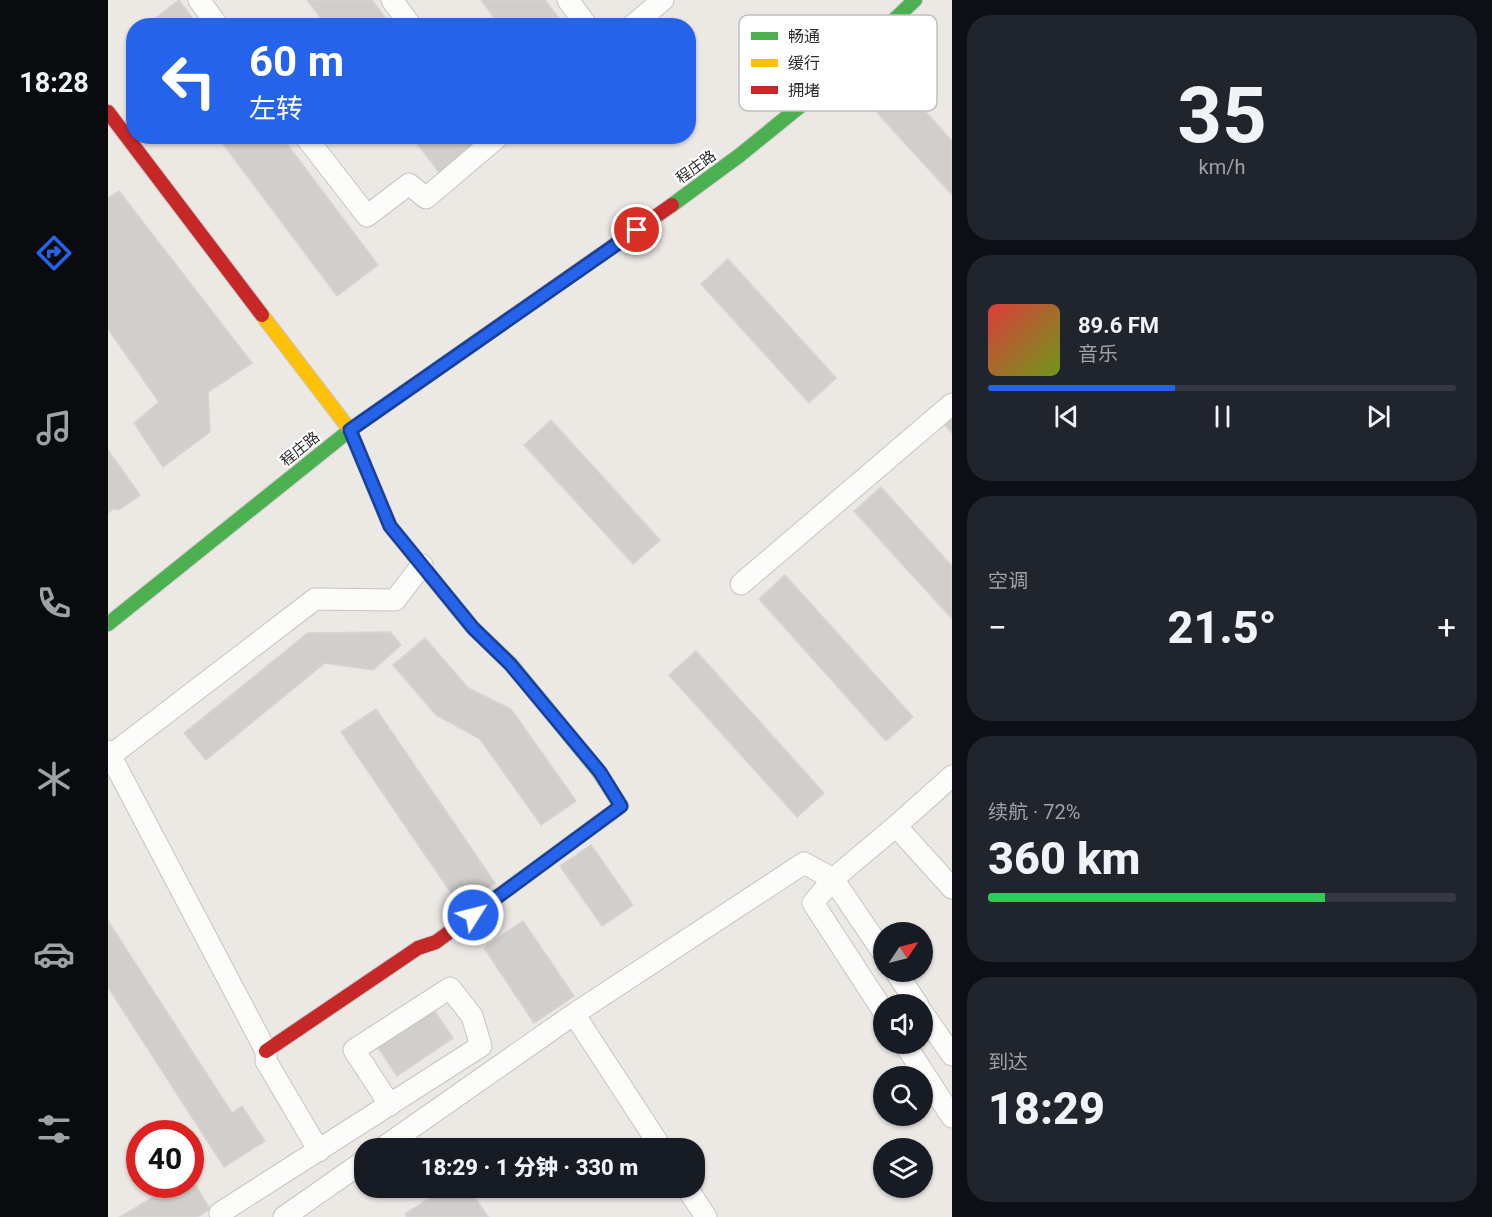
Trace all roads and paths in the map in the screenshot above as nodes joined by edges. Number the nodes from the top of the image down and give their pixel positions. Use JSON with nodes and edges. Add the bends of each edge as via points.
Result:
{"nodes":[{"id":1,"x":199,"y":0,"type":"edge"},
{"id":2,"x":392,"y":0,"type":"edge"},
{"id":3,"x":568,"y":0,"type":"edge"},
{"id":4,"x":663,"y":0,"type":"edge"},
{"id":5,"x":915,"y":0,"type":"edge"},
{"id":6,"x":899,"y":15,"type":"edge"},
{"id":7,"x":213,"y":18,"type":"edge"},
{"id":8,"x":405,"y":18,"type":"edge"},
{"id":9,"x":581,"y":18,"type":"edge"},
{"id":10,"x":642,"y":18,"type":"edge"},
{"id":11,"x":794,"y":111,"type":"edge"},
{"id":12,"x":108,"y":112,"type":"edge"},
{"id":13,"x":126,"y":136,"type":"edge"},
{"id":14,"x":132,"y":144,"type":"edge"},
{"id":15,"x":311,"y":144,"type":"edge"},
{"id":16,"x":489,"y":144,"type":"edge"},
{"id":17,"x":952,"y":404,"type":"edge"},
{"id":18,"x":350,"y":430,"type":"junction"},
{"id":19,"x":422,"y":565,"type":"junction"},
{"id":20,"x":741,"y":584,"type":"dead end"},
{"id":21,"x":108,"y":624,"type":"edge"},
{"id":22,"x":109,"y":754,"type":"edge"},
{"id":23,"x":952,"y":776,"type":"edge"},
{"id":24,"x":896,"y":826,"type":"junction"},
{"id":25,"x":833,"y":879,"type":"junction"},
{"id":26,"x":952,"y":888,"type":"edge"},
{"id":27,"x":873,"y":938,"type":"edge"},
{"id":28,"x":873,"y":995,"type":"edge"},
{"id":29,"x":574,"y":1014,"type":"junction"},
{"id":30,"x":933,"y":1028,"type":"edge"},
{"id":31,"x":266,"y":1051,"type":"junction"},
{"id":32,"x":911,"y":1054,"type":"edge"},
{"id":33,"x":952,"y":1055,"type":"edge"},
{"id":34,"x":390,"y":1105,"type":"junction"},
{"id":35,"x":952,"y":1117,"type":"edge"},
{"id":36,"x":397,"y":1138,"type":"edge"},
{"id":37,"x":655,"y":1138,"type":"edge"},
{"id":38,"x":319,"y":1151,"type":"junction"},
{"id":39,"x":354,"y":1168,"type":"edge"},
{"id":40,"x":694,"y":1198,"type":"edge"},
{"id":41,"x":220,"y":1213,"type":"dead end"},
{"id":42,"x":284,"y":1217,"type":"edge"},
{"id":43,"x":706,"y":1217,"type":"edge"}],
"edges":[{"from":1,"to":7,"type":"street"},
{"from":2,"to":8,"type":"street"},
{"from":3,"to":9,"type":"street"},
{"from":4,"to":10,"type":"street"},
{"from":5,"to":6,"type":"street","name":"程庄路"},
{"from":11,"to":18,"type":"street","name":"程庄路","via":[[675,203]]},
{"from":12,"to":13,"type":"street"},
{"from":14,"to":18,"type":"street"},
{"from":15,"to":16,"type":"street","via":[[367,216],[409,184],[426,198]]},
{"from":17,"to":20,"type":"street"},
{"from":18,"to":19,"type":"street","via":[[390,526]]},
{"from":18,"to":21,"type":"street","name":"程庄路"},
{"from":19,"to":22,"type":"street","via":[[395,600],[315,599]]},
{"from":19,"to":31,"type":"street","via":[[600,772],[621,806],[436,942],[418,948]]},
{"from":22,"to":31,"type":"street"},
{"from":23,"to":24,"type":"street"},
{"from":24,"to":25,"type":"street"},
{"from":24,"to":26,"type":"street"},
{"from":25,"to":27,"type":"street"},
{"from":25,"to":28,"type":"street","via":[[813,903]]},
{"from":25,"to":29,"type":"street","via":[[804,863]]},
{"from":29,"to":36,"type":"street"},
{"from":29,"to":37,"type":"street"},
{"from":30,"to":33,"type":"street"},
{"from":31,"to":38,"type":"street","via":[[266,1061]]},
{"from":32,"to":35,"type":"street"},
{"from":34,"to":34,"type":"street","via":[[481,1046],[472,1016],[450,988],[354,1050]]},
{"from":34,"to":38,"type":"street"},
{"from":38,"to":41,"type":"street"},
{"from":39,"to":42,"type":"street"},
{"from":40,"to":43,"type":"street"}]}
